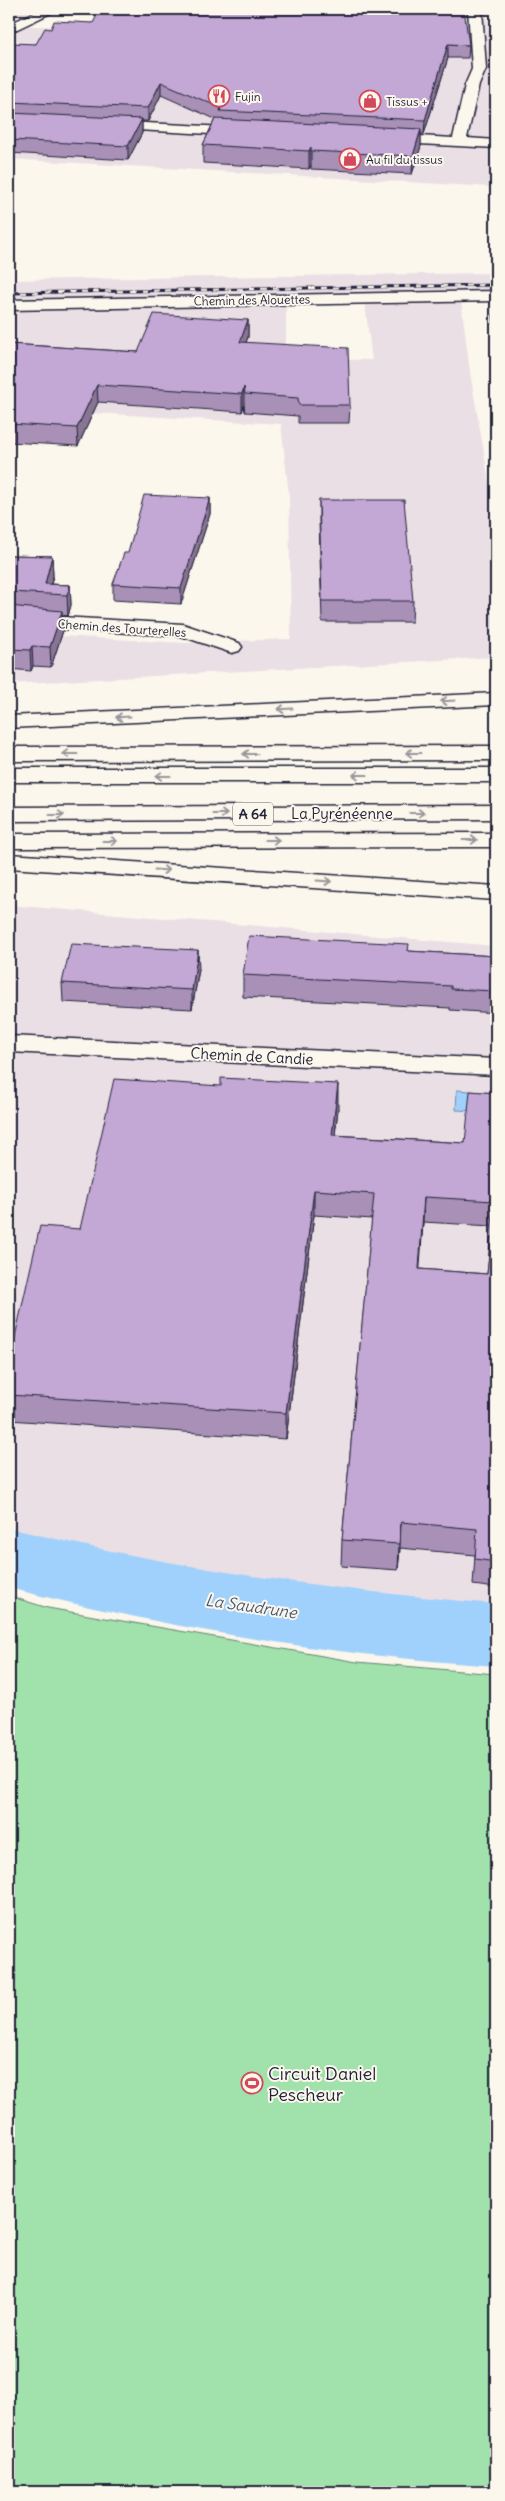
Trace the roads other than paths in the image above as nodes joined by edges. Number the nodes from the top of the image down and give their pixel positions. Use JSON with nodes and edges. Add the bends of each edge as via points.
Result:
{"nodes":[{"id":1,"x":52,"y":9,"type":"edge"},
{"id":2,"x":475,"y":9,"type":"edge"},
{"id":3,"x":9,"y":15,"type":"edge"},
{"id":4,"x":36,"y":17,"type":"junction"},
{"id":5,"x":9,"y":30,"type":"edge"},
{"id":6,"x":93,"y":124,"type":"edge"},
{"id":7,"x":262,"y":133,"type":"edge"},
{"id":8,"x":370,"y":138,"type":"edge"},
{"id":9,"x":459,"y":142,"type":"junction"},
{"id":10,"x":496,"y":144,"type":"edge"},
{"id":11,"x":496,"y":296,"type":"edge"},
{"id":12,"x":9,"y":305,"type":"edge"},
{"id":13,"x":9,"y":620,"type":"edge"},
{"id":14,"x":232,"y":647,"type":"dead end"},
{"id":15,"x":496,"y":699,"type":"edge"},
{"id":16,"x":9,"y":722,"type":"edge"},
{"id":17,"x":496,"y":753,"type":"edge"},
{"id":18,"x":9,"y":754,"type":"edge"},
{"id":19,"x":496,"y":775,"type":"edge"},
{"id":20,"x":9,"y":776,"type":"edge"},
{"id":21,"x":496,"y":812,"type":"edge"},
{"id":22,"x":9,"y":814,"type":"edge"},
{"id":23,"x":496,"y":840,"type":"edge"},
{"id":24,"x":9,"y":841,"type":"edge"},
{"id":25,"x":9,"y":862,"type":"edge"},
{"id":26,"x":496,"y":893,"type":"edge"},
{"id":27,"x":9,"y":1044,"type":"edge"},
{"id":28,"x":496,"y":1067,"type":"edge"}],
"edges":[{"from":1,"to":4,"type":"main road"},
{"from":2,"to":9,"type":"main road","via":[[479,68]]},
{"from":3,"to":4,"type":"main road"},
{"from":4,"to":5,"type":"main road"},
{"from":6,"to":7,"type":"main road"},
{"from":8,"to":9,"type":"main road"},
{"from":9,"to":10,"type":"main road"},
{"from":11,"to":12,"type":"main road","name":"Chemin des Alouettes"},
{"from":13,"to":14,"type":"main road","name":"Chemin des Tourterelles","via":[[183,630]]},
{"from":15,"to":16,"type":"main road","one_way":true},
{"from":17,"to":18,"type":"main road","one_way":true},
{"from":19,"to":20,"type":"main road","one_way":true},
{"from":22,"to":21,"type":"main road","name":"La Pyrénéenne","number":"A 64","one_way":true},
{"from":24,"to":23,"type":"main road","one_way":true},
{"from":25,"to":26,"type":"main road","one_way":true},
{"from":27,"to":28,"type":"main road","name":"Chemin de Candie"}]}
